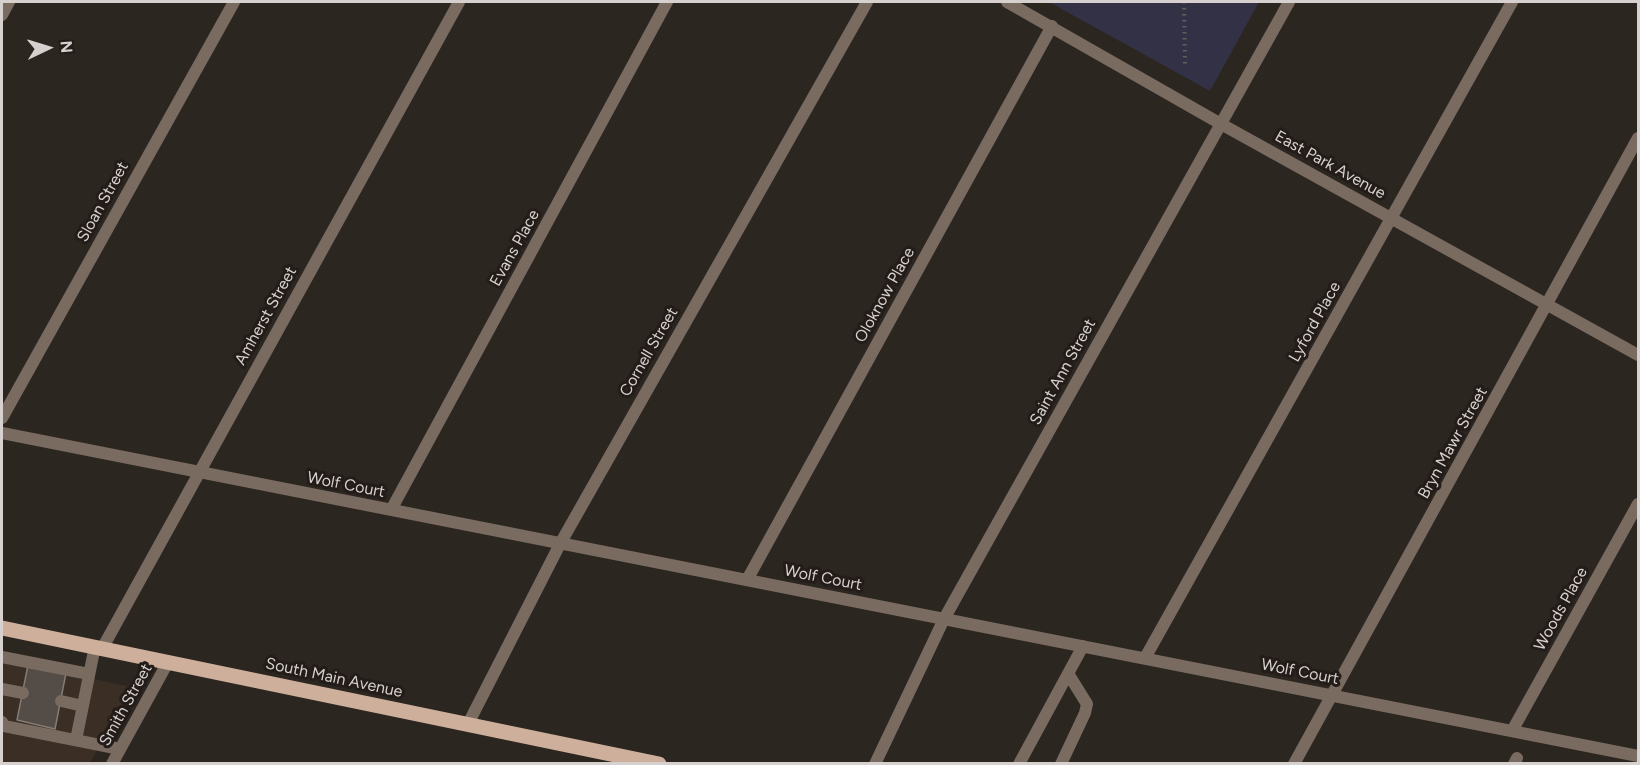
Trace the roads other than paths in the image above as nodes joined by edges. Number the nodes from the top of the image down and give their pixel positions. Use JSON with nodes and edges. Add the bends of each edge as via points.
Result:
{"nodes":[{"id":1,"x":9,"y":2,"type":"edge"},
{"id":2,"x":234,"y":2,"type":"edge"},
{"id":3,"x":459,"y":2,"type":"edge"},
{"id":4,"x":667,"y":2,"type":"edge"},
{"id":5,"x":867,"y":2,"type":"edge"},
{"id":6,"x":1007,"y":2,"type":"edge"},
{"id":7,"x":1289,"y":2,"type":"edge"},
{"id":8,"x":1512,"y":2,"type":"edge"},
{"id":9,"x":2,"y":15,"type":"edge"},
{"id":10,"x":1052,"y":26,"type":"junction"},
{"id":11,"x":1221,"y":124,"type":"junction"},
{"id":12,"x":1638,"y":138,"type":"edge"},
{"id":13,"x":1392,"y":218,"type":"junction"},
{"id":14,"x":1549,"y":304,"type":"junction"},
{"id":15,"x":1638,"y":355,"type":"edge"},
{"id":16,"x":2,"y":418,"type":"edge"},
{"id":17,"x":2,"y":433,"type":"edge"},
{"id":18,"x":199,"y":472,"type":"junction"},
{"id":19,"x":1638,"y":504,"type":"edge"},
{"id":20,"x":391,"y":510,"type":"junction"},
{"id":21,"x":560,"y":544,"type":"junction"},
{"id":22,"x":747,"y":580,"type":"junction"},
{"id":23,"x":944,"y":619,"type":"junction"},
{"id":24,"x":2,"y":631,"type":"edge"},
{"id":25,"x":1083,"y":646,"type":"junction"},
{"id":26,"x":99,"y":647,"type":"junction"},
{"id":27,"x":2,"y":657,"type":"edge"},
{"id":28,"x":1145,"y":658,"type":"junction"},
{"id":29,"x":168,"y":662,"type":"junction"},
{"id":30,"x":89,"y":674,"type":"junction"},
{"id":31,"x":1069,"y":675,"type":"junction"},
{"id":32,"x":2,"y":689,"type":"edge"},
{"id":33,"x":22,"y":693,"type":"dead end"},
{"id":34,"x":1332,"y":695,"type":"junction"},
{"id":35,"x":61,"y":701,"type":"dead end"},
{"id":36,"x":83,"y":706,"type":"junction"},
{"id":37,"x":2,"y":722,"type":"edge"},
{"id":38,"x":468,"y":724,"type":"junction"},
{"id":39,"x":1512,"y":731,"type":"junction"},
{"id":40,"x":76,"y":740,"type":"junction"},
{"id":41,"x":120,"y":749,"type":"junction"},
{"id":42,"x":1638,"y":756,"type":"edge"},
{"id":43,"x":112,"y":764,"type":"edge"},
{"id":44,"x":659,"y":764,"type":"edge"},
{"id":45,"x":875,"y":764,"type":"edge"},
{"id":46,"x":1019,"y":764,"type":"edge"},
{"id":47,"x":1061,"y":764,"type":"edge"},
{"id":48,"x":1294,"y":764,"type":"edge"}],
"edges":[{"from":1,"to":9,"type":"street"},
{"from":2,"to":16,"type":"street","name":"Sloan Street"},
{"from":3,"to":18,"type":"street","name":"Amherst Street"},
{"from":4,"to":20,"type":"street","name":"Evans Place"},
{"from":5,"to":21,"type":"street","name":"Cornell Street"},
{"from":6,"to":10,"type":"street","name":"East Park Avenue"},
{"from":7,"to":11,"type":"street","name":"Saint Ann Street"},
{"from":8,"to":13,"type":"street","name":"Lyford Place"},
{"from":10,"to":11,"type":"street","name":"East Park Avenue"},
{"from":10,"to":22,"type":"street","name":"Oloknow Place"},
{"from":11,"to":13,"type":"street","name":"East Park Avenue"},
{"from":11,"to":23,"type":"street","name":"Saint Ann Street"},
{"from":12,"to":14,"type":"street","name":"Bryn Mawr Street"},
{"from":13,"to":14,"type":"street","name":"East Park Avenue"},
{"from":13,"to":28,"type":"street","name":"Lyford Place"},
{"from":14,"to":15,"type":"street","name":"East Park Avenue"},
{"from":14,"to":34,"type":"street","name":"Bryn Mawr Street"},
{"from":17,"to":18,"type":"street","name":"Wolf Court"},
{"from":18,"to":20,"type":"street","name":"Wolf Court"},
{"from":18,"to":26,"type":"street","name":"Amherst Street"},
{"from":19,"to":39,"type":"street","name":"Woods Place"},
{"from":20,"to":21,"type":"street","name":"Wolf Court"},
{"from":21,"to":22,"type":"street","name":"Wolf Court"},
{"from":21,"to":38,"type":"street","name":"Cornell Street"},
{"from":22,"to":23,"type":"street","name":"Wolf Court"},
{"from":23,"to":25,"type":"street","name":"Wolf Court"},
{"from":23,"to":45,"type":"street","name":"Saint Ann Street"},
{"from":24,"to":26,"type":"main road","name":"South Main Avenue"},
{"from":25,"to":28,"type":"street","name":"Wolf Court"},
{"from":25,"to":31,"type":"street"},
{"from":26,"to":29,"type":"main road","name":"South Main Avenue"},
{"from":26,"to":30,"type":"street","name":"Amherst Street"},
{"from":27,"to":30,"type":"street"},
{"from":28,"to":34,"type":"street","name":"Wolf Court"},
{"from":29,"to":38,"type":"main road","name":"South Main Avenue"},
{"from":29,"to":41,"type":"street","name":"Smith Street"},
{"from":30,"to":36,"type":"street","name":"Amherst Street"},
{"from":31,"to":46,"type":"street"},
{"from":31,"to":47,"type":"street","via":[[1087,704]]},
{"from":32,"to":33,"type":"street"},
{"from":34,"to":39,"type":"street","name":"Wolf Court"},
{"from":34,"to":48,"type":"street","name":"Bryn Mawr Street"},
{"from":35,"to":36,"type":"street"},
{"from":36,"to":40,"type":"street","name":"Amherst Street"},
{"from":37,"to":40,"type":"street","via":[[3,726]]},
{"from":38,"to":44,"type":"main road","name":"South Main Avenue"},
{"from":39,"to":42,"type":"street","name":"Wolf Court"},
{"from":40,"to":41,"type":"street"},
{"from":41,"to":43,"type":"street","name":"Smith Street"}]}
